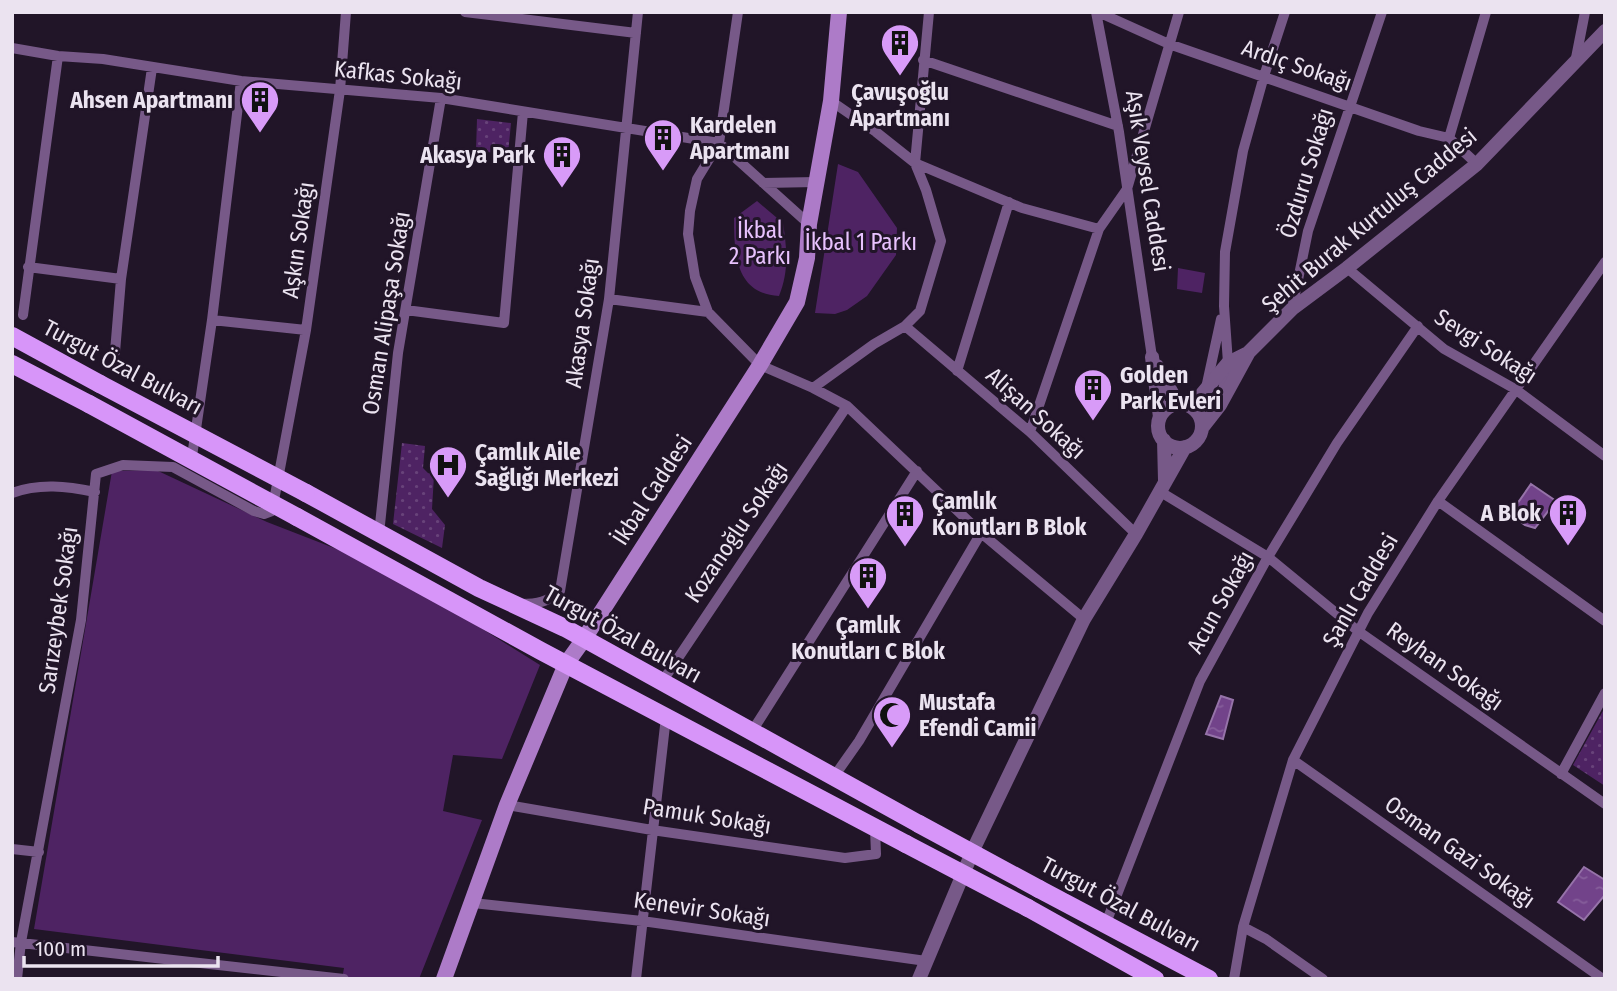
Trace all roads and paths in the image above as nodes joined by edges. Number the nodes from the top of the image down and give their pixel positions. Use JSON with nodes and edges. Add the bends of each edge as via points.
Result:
{"nodes":[{"id":1,"x":346,"y":12,"type":"edge"},
{"id":2,"x":465,"y":12,"type":"edge"},
{"id":3,"x":638,"y":12,"type":"edge"},
{"id":4,"x":738,"y":12,"type":"edge"},
{"id":5,"x":839,"y":12,"type":"edge"},
{"id":6,"x":929,"y":12,"type":"edge"},
{"id":7,"x":1097,"y":12,"type":"edge"},
{"id":8,"x":1180,"y":12,"type":"edge"},
{"id":9,"x":1285,"y":12,"type":"edge"},
{"id":10,"x":1382,"y":12,"type":"edge"},
{"id":11,"x":1486,"y":12,"type":"edge"},
{"id":12,"x":1585,"y":12,"type":"edge"},
{"id":13,"x":1605,"y":31,"type":"edge"},
{"id":14,"x":636,"y":33,"type":"junction"},
{"id":15,"x":1169,"y":44,"type":"junction"},
{"id":16,"x":12,"y":48,"type":"edge"},
{"id":17,"x":58,"y":56,"type":"junction"},
{"id":18,"x":923,"y":60,"type":"junction"},
{"id":19,"x":1575,"y":63,"type":"junction"},
{"id":20,"x":152,"y":68,"type":"junction"},
{"id":21,"x":1264,"y":76,"type":"junction"},
{"id":22,"x":241,"y":80,"type":"junction"},
{"id":23,"x":340,"y":90,"type":"junction"},
{"id":24,"x":441,"y":99,"type":"junction"},
{"id":25,"x":831,"y":101,"type":"junction"},
{"id":26,"x":1349,"y":105,"type":"junction"},
{"id":27,"x":523,"y":112,"type":"junction"},
{"id":28,"x":1118,"y":126,"type":"junction"},
{"id":29,"x":626,"y":127,"type":"junction"},
{"id":30,"x":1448,"y":138,"type":"junction"},
{"id":31,"x":719,"y":143,"type":"junction"},
{"id":32,"x":915,"y":163,"type":"junction"},
{"id":33,"x":1477,"y":163,"type":"junction"},
{"id":34,"x":816,"y":182,"type":"junction"},
{"id":35,"x":764,"y":183,"type":"junction"},
{"id":36,"x":1126,"y":189,"type":"junction"},
{"id":37,"x":1009,"y":202,"type":"junction"},
{"id":38,"x":809,"y":224,"type":"junction"},
{"id":39,"x":1099,"y":229,"type":"junction"},
{"id":40,"x":1605,"y":262,"type":"edge"},
{"id":41,"x":28,"y":267,"type":"junction"},
{"id":42,"x":1347,"y":268,"type":"junction"},
{"id":43,"x":1600,"y":276,"type":"edge"},
{"id":44,"x":121,"y":279,"type":"junction"},
{"id":45,"x":609,"y":299,"type":"junction"},
{"id":46,"x":1224,"y":306,"type":"junction"},
{"id":47,"x":1292,"y":309,"type":"junction"},
{"id":48,"x":406,"y":310,"type":"junction"},
{"id":49,"x":708,"y":312,"type":"junction"},
{"id":50,"x":23,"y":315,"type":"dead end"},
{"id":51,"x":212,"y":320,"type":"junction"},
{"id":52,"x":905,"y":326,"type":"junction"},
{"id":53,"x":1418,"y":326,"type":"junction"},
{"id":54,"x":306,"y":330,"type":"junction"},
{"id":55,"x":12,"y":336,"type":"edge"},
{"id":56,"x":115,"y":352,"type":"dead end"},
{"id":57,"x":1249,"y":352,"type":"junction"},
{"id":58,"x":1152,"y":357,"type":"junction"},
{"id":59,"x":1228,"y":363,"type":"junction"},
{"id":60,"x":12,"y":364,"type":"edge"},
{"id":61,"x":760,"y":365,"type":"junction"},
{"id":62,"x":957,"y":370,"type":"junction"},
{"id":63,"x":813,"y":388,"type":"junction"},
{"id":64,"x":1516,"y":389,"type":"junction"},
{"id":65,"x":1206,"y":390,"type":"junction"},
{"id":66,"x":1185,"y":405,"type":"junction"},
{"id":67,"x":1220,"y":405,"type":"junction"},
{"id":68,"x":847,"y":406,"type":"junction"},
{"id":69,"x":1160,"y":417,"type":"junction"},
{"id":70,"x":1202,"y":428,"type":"junction"},
{"id":71,"x":1030,"y":432,"type":"junction"},
{"id":72,"x":1164,"y":440,"type":"junction"},
{"id":73,"x":1185,"y":447,"type":"junction"},
{"id":74,"x":1605,"y":456,"type":"edge"},
{"id":75,"x":916,"y":471,"type":"junction"},
{"id":76,"x":189,"y":475,"type":"junction"},
{"id":77,"x":1162,"y":486,"type":"junction"},
{"id":78,"x":94,"y":492,"type":"junction"},
{"id":79,"x":12,"y":493,"type":"edge"},
{"id":80,"x":1438,"y":501,"type":"junction"},
{"id":81,"x":379,"y":534,"type":"junction"},
{"id":82,"x":981,"y":534,"type":"junction"},
{"id":83,"x":1136,"y":534,"type":"junction"},
{"id":84,"x":1268,"y":558,"type":"junction"},
{"id":85,"x":517,"y":604,"type":"junction"},
{"id":86,"x":1084,"y":619,"type":"junction"},
{"id":87,"x":1605,"y":621,"type":"edge"},
{"id":88,"x":1358,"y":631,"type":"junction"},
{"id":89,"x":584,"y":639,"type":"junction"},
{"id":90,"x":566,"y":664,"type":"junction"},
{"id":91,"x":662,"y":682,"type":"junction"},
{"id":92,"x":1605,"y":693,"type":"edge"},
{"id":93,"x":666,"y":717,"type":"junction"},
{"id":94,"x":751,"y":733,"type":"junction"},
{"id":95,"x":1293,"y":760,"type":"junction"},
{"id":96,"x":1561,"y":774,"type":"junction"},
{"id":97,"x":833,"y":778,"type":"junction"},
{"id":98,"x":1605,"y":804,"type":"edge"},
{"id":99,"x":507,"y":805,"type":"junction"},
{"id":100,"x":875,"y":829,"type":"junction"},
{"id":101,"x":652,"y":830,"type":"junction"},
{"id":102,"x":12,"y":849,"type":"edge"},
{"id":103,"x":39,"y":852,"type":"junction"},
{"id":104,"x":473,"y":903,"type":"junction"},
{"id":105,"x":642,"y":921,"type":"junction"},
{"id":106,"x":1106,"y":923,"type":"junction"},
{"id":107,"x":1243,"y":927,"type":"junction"},
{"id":108,"x":17,"y":942,"type":"edge"},
{"id":109,"x":926,"y":961,"type":"junction"},
{"id":110,"x":325,"y":977,"type":"edge"},
{"id":111,"x":17,"y":979,"type":"edge"},
{"id":112,"x":344,"y":979,"type":"edge"},
{"id":113,"x":444,"y":979,"type":"edge"},
{"id":114,"x":636,"y":979,"type":"edge"},
{"id":115,"x":919,"y":979,"type":"edge"},
{"id":116,"x":1155,"y":979,"type":"edge"},
{"id":117,"x":1209,"y":979,"type":"edge"},
{"id":118,"x":1234,"y":979,"type":"edge"},
{"id":119,"x":1323,"y":979,"type":"edge"},
{"id":120,"x":1604,"y":979,"type":"edge"}],
"edges":[{"from":1,"to":23,"type":"street","name":"Aşkın Sokağı"},
{"from":2,"to":14,"type":"street"},
{"from":3,"to":14,"type":"street","name":"Akasya Sokağı"},
{"from":4,"to":31,"type":"street"},
{"from":5,"to":25,"type":"main road","name":"İkbal Caddesi"},
{"from":6,"to":18,"type":"street"},
{"from":7,"to":15,"type":"street","name":"Ardıç Sokağı"},
{"from":7,"to":28,"type":"street","name":"Aşık Veysel Caddesi"},
{"from":8,"to":15,"type":"street"},
{"from":9,"to":21,"type":"street"},
{"from":10,"to":26,"type":"street","name":"Özduru Sokağı"},
{"from":11,"to":30,"type":"street"},
{"from":12,"to":19,"type":"street"},
{"from":13,"to":19,"type":"street","name":"Şehit Burak Kurtuluş Caddesi"},
{"from":14,"to":29,"type":"street","name":"Akasya Sokağı"},
{"from":15,"to":21,"type":"street","name":"Ardıç Sokağı"},
{"from":15,"to":36,"type":"street"},
{"from":16,"to":17,"type":"street","name":"Kafkas Sokağı"},
{"from":17,"to":20,"type":"street","name":"Kafkas Sokağı"},
{"from":17,"to":41,"type":"street"},
{"from":18,"to":28,"type":"street"},
{"from":18,"to":32,"type":"street"},
{"from":19,"to":33,"type":"street","name":"Şehit Burak Kurtuluş Caddesi"},
{"from":20,"to":22,"type":"street","name":"Kafkas Sokağı"},
{"from":20,"to":44,"type":"street"},
{"from":21,"to":26,"type":"street","name":"Ardıç Sokağı"},
{"from":21,"to":46,"type":"street","via":[[1243,151],[1225,252]]},
{"from":22,"to":23,"type":"street","name":"Kafkas Sokağı"},
{"from":22,"to":51,"type":"street"},
{"from":23,"to":24,"type":"street","name":"Kafkas Sokağı"},
{"from":23,"to":54,"type":"street","name":"Aşkın Sokağı"},
{"from":24,"to":27,"type":"street","name":"Kafkas Sokağı"},
{"from":24,"to":48,"type":"street","name":"Osman Alipaşa Sokağı"},
{"from":25,"to":32,"type":"street"},
{"from":25,"to":34,"type":"main road","name":"İkbal Caddesi"},
{"from":26,"to":30,"type":"street","name":"Ardıç Sokağı"},
{"from":26,"to":47,"type":"street","name":"Özduru Sokağı","via":[[1308,231]]},
{"from":27,"to":29,"type":"street","name":"Kafkas Sokağı"},
{"from":27,"to":48,"type":"street","via":[[504,323]]},
{"from":28,"to":36,"type":"street","name":"Aşık Veysel Caddesi"},
{"from":29,"to":31,"type":"street","name":"Kafkas Sokağı"},
{"from":29,"to":45,"type":"street","name":"Akasya Sokağı"},
{"from":30,"to":33,"type":"street","name":"Ardıç Sokağı"},
{"from":31,"to":35,"type":"street"},
{"from":31,"to":49,"type":"street","via":[[697,179],[688,234],[695,277]]},
{"from":32,"to":37,"type":"street"},
{"from":32,"to":52,"type":"street","via":[[941,241],[920,311]]},
{"from":33,"to":42,"type":"street","name":"Şehit Burak Kurtuluş Caddesi"},
{"from":34,"to":35,"type":"street"},
{"from":34,"to":38,"type":"main road","name":"İkbal Caddesi"},
{"from":35,"to":38,"type":"street"},
{"from":36,"to":39,"type":"street"},
{"from":36,"to":58,"type":"street","name":"Aşık Veysel Caddesi"},
{"from":37,"to":39,"type":"street"},
{"from":37,"to":62,"type":"street"},
{"from":38,"to":61,"type":"main road","name":"İkbal Caddesi","via":[[797,302]]},
{"from":39,"to":71,"type":"street"},
{"from":40,"to":43,"type":"street","name":"Şanlı Caddesi"},
{"from":41,"to":44,"type":"street"},
{"from":41,"to":50,"type":"street"},
{"from":42,"to":47,"type":"street","name":"Şehit Burak Kurtuluş Caddesi"},
{"from":42,"to":53,"type":"street","name":"Sevgi Sokağı"},
{"from":43,"to":64,"type":"street","name":"Şanlı Caddesi"},
{"from":44,"to":56,"type":"street"},
{"from":45,"to":49,"type":"street"},
{"from":45,"to":85,"type":"street","name":"Akasya Sokağı","via":[[560,592],[540,603]]},
{"from":46,"to":59,"type":"street"},
{"from":46,"to":65,"type":"street"},
{"from":47,"to":57,"type":"street","name":"Şehit Burak Kurtuluş Caddesi"},
{"from":48,"to":81,"type":"street","name":"Osman Alipaşa Sokağı"},
{"from":49,"to":61,"type":"street"},
{"from":51,"to":54,"type":"street"},
{"from":51,"to":76,"type":"street"},
{"from":52,"to":62,"type":"street","name":"Alişan Sokağı"},
{"from":52,"to":63,"type":"street"},
{"from":53,"to":64,"type":"street","name":"Sevgi Sokağı","via":[[1444,349]]},
{"from":53,"to":84,"type":"street","name":"Acun Sokağı","via":[[1337,443]]},
{"from":54,"to":76,"type":"street","name":"Aşkın Sokağı","via":[[272,511],[264,514]]},
{"from":55,"to":81,"type":"main road","name":"Turgut Özal Bulvarı","bridge":true},
{"from":57,"to":59,"type":"street","name":"Şehit Burak Kurtuluş Caddesi"},
{"from":57,"to":67,"type":"street","name":"Şehit Burak Kurtuluş Caddesi"},
{"from":58,"to":66,"type":"street","name":"Aşık Veysel Caddesi"},
{"from":58,"to":69,"type":"street","name":"Aşık Veysel Caddesi"},
{"from":59,"to":65,"type":"street","name":"Şehit Burak Kurtuluş Caddesi"},
{"from":59,"to":67,"type":"street"},
{"from":60,"to":90,"type":"main road","name":"Turgut Özal Bulvarı","bridge":true},
{"from":61,"to":63,"type":"street"},
{"from":61,"to":89,"type":"main road","name":"İkbal Caddesi"},
{"from":62,"to":71,"type":"street","name":"Alişan Sokağı"},
{"from":63,"to":68,"type":"street"},
{"from":64,"to":74,"type":"street","name":"Sevgi Sokağı"},
{"from":64,"to":80,"type":"street","name":"Şanlı Caddesi"},
{"from":65,"to":66,"type":"street","name":"Şehit Burak Kurtuluş Caddesi"},
{"from":66,"to":69,"type":"street","via":[[1167,409]]},
{"from":66,"to":70,"type":"street","via":[[1200,415]]},
{"from":67,"to":70,"type":"street","name":"Şehit Burak Kurtuluş Caddesi"},
{"from":68,"to":75,"type":"street"},
{"from":68,"to":91,"type":"street","name":"Kozanoğlu Sokağı"},
{"from":69,"to":72,"type":"street"},
{"from":70,"to":73,"type":"street","via":[[1197,440]]},
{"from":71,"to":83,"type":"street","name":"Alişan Sokağı"},
{"from":72,"to":73,"type":"street"},
{"from":72,"to":77,"type":"street"},
{"from":73,"to":77,"type":"street"},
{"from":75,"to":82,"type":"street"},
{"from":75,"to":94,"type":"street"},
{"from":76,"to":78,"type":"street","via":[[173,467],[123,465],[96,474]]},
{"from":77,"to":83,"type":"street"},
{"from":77,"to":84,"type":"street","name":"Reyhan Sokağı"},
{"from":78,"to":79,"type":"street","via":[[68,486]]},
{"from":78,"to":103,"type":"street","name":"Sarızeybek Sokağı","via":[[81,620]]},
{"from":80,"to":87,"type":"street"},
{"from":80,"to":88,"type":"street","name":"Şanlı Caddesi"},
{"from":81,"to":85,"type":"main road","name":"Turgut Özal Bulvarı"},
{"from":82,"to":86,"type":"street"},
{"from":82,"to":97,"type":"street"},
{"from":83,"to":86,"type":"street"},
{"from":84,"to":88,"type":"street","name":"Reyhan Sokağı"},
{"from":84,"to":106,"type":"street","name":"Acun Sokağı","via":[[1200,681]]},
{"from":85,"to":89,"type":"main road","name":"Turgut Özal Bulvarı"},
{"from":86,"to":109,"type":"street","via":[[974,848]]},
{"from":88,"to":95,"type":"street","name":"Şanlı Caddesi"},
{"from":88,"to":96,"type":"street","name":"Reyhan Sokağı"},
{"from":89,"to":90,"type":"main road","name":"İkbal Caddesi"},
{"from":89,"to":91,"type":"main road","name":"Turgut Özal Bulvarı"},
{"from":90,"to":93,"type":"main road","name":"Turgut Özal Bulvarı"},
{"from":90,"to":99,"type":"main road","name":"İkbal Caddesi"},
{"from":91,"to":94,"type":"main road","name":"Turgut Özal Bulvarı"},
{"from":92,"to":96,"type":"street"},
{"from":93,"to":100,"type":"main road","name":"Turgut Özal Bulvarı"},
{"from":93,"to":101,"type":"street"},
{"from":94,"to":97,"type":"main road","name":"Turgut Özal Bulvarı"},
{"from":95,"to":107,"type":"street","name":"Şanlı Caddesi"},
{"from":95,"to":120,"type":"street","name":"Osman Gazi Sokağı"},
{"from":96,"to":98,"type":"street","name":"Reyhan Sokağı"},
{"from":97,"to":106,"type":"main road","name":"Turgut Özal Bulvarı","bridge":true},
{"from":99,"to":101,"type":"street","name":"Pamuk Sokağı"},
{"from":99,"to":104,"type":"main road","name":"İkbal Caddesi"},
{"from":100,"to":101,"type":"street","name":"Pamuk Sokağı","via":[[876,854],[845,858]]},
{"from":100,"to":116,"type":"main road","name":"Turgut Özal Bulvarı","bridge":true},
{"from":101,"to":105,"type":"street"},
{"from":102,"to":103,"type":"street"},
{"from":103,"to":108,"type":"street","name":"Sarızeybek Sokağı"},
{"from":104,"to":105,"type":"street","name":"Kenevir Sokağı"},
{"from":104,"to":113,"type":"main road","name":"İkbal Caddesi"},
{"from":105,"to":109,"type":"street","name":"Kenevir Sokağı"},
{"from":105,"to":114,"type":"street"},
{"from":106,"to":117,"type":"main road","name":"Turgut Özal Bulvarı"},
{"from":107,"to":118,"type":"street","name":"Şanlı Caddesi"},
{"from":107,"to":119,"type":"street"},
{"from":108,"to":110,"type":"street"},
{"from":108,"to":111,"type":"street","name":"Sarızeybek Sokağı"},
{"from":109,"to":115,"type":"street"},
{"from":110,"to":112,"type":"street"}]}
